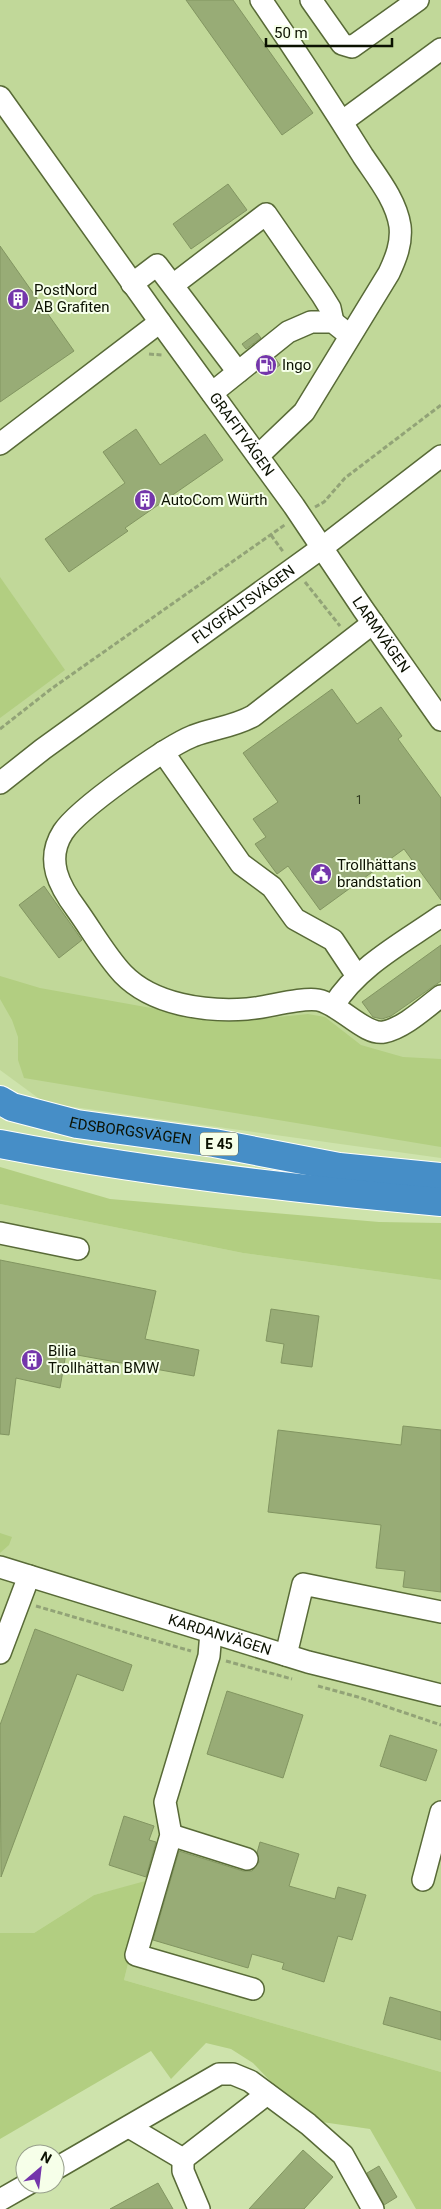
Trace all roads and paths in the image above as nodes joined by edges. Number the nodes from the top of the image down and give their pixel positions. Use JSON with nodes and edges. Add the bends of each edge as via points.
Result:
{"nodes":[{"id":1,"x":262,"y":0,"type":"edge"},
{"id":2,"x":311,"y":0,"type":"edge"},
{"id":3,"x":418,"y":0,"type":"edge"},
{"id":4,"x":441,"y":49,"type":"edge"},
{"id":5,"x":0,"y":97,"type":"edge"},
{"id":6,"x":343,"y":121,"type":"junction"},
{"id":7,"x":132,"y":284,"type":"junction"},
{"id":8,"x":173,"y":285,"type":"junction"},
{"id":9,"x":160,"y":322,"type":"junction"},
{"id":10,"x":333,"y":322,"type":"junction"},
{"id":11,"x":351,"y":336,"type":"junction"},
{"id":12,"x":166,"y":356,"type":"dead end"},
{"id":13,"x":144,"y":357,"type":"dead end"},
{"id":14,"x":238,"y":372,"type":"junction"},
{"id":15,"x":212,"y":393,"type":"junction"},
{"id":16,"x":441,"y":405,"type":"edge"},
{"id":17,"x":0,"y":444,"type":"edge"},
{"id":18,"x":258,"y":456,"type":"junction"},
{"id":19,"x":441,"y":456,"type":"edge"},
{"id":20,"x":300,"y":515,"type":"junction"},
{"id":21,"x":280,"y":521,"type":"dead end"},
{"id":22,"x":280,"y":527,"type":"junction"},
{"id":23,"x":271,"y":535,"type":"junction"},
{"id":24,"x":323,"y":547,"type":"junction"},
{"id":25,"x":294,"y":568,"type":"junction"},
{"id":26,"x":373,"y":623,"type":"junction"},
{"id":27,"x":351,"y":640,"type":"junction"},
{"id":28,"x":441,"y":720,"type":"edge"},
{"id":29,"x":0,"y":729,"type":"edge"},
{"id":30,"x":43,"y":749,"type":"junction"},
{"id":31,"x":163,"y":752,"type":"junction"},
{"id":32,"x":0,"y":783,"type":"edge"},
{"id":33,"x":0,"y":800,"type":"edge"},
{"id":34,"x":441,"y":916,"type":"edge"},
{"id":35,"x":357,"y":976,"type":"junction"},
{"id":36,"x":441,"y":996,"type":"edge"},
{"id":37,"x":334,"y":1005,"type":"junction"},
{"id":38,"x":0,"y":1100,"type":"edge"},
{"id":39,"x":0,"y":1144,"type":"edge"},
{"id":40,"x":441,"y":1177,"type":"edge"},
{"id":41,"x":441,"y":1202,"type":"edge"},
{"id":42,"x":0,"y":1233,"type":"edge"},
{"id":43,"x":78,"y":1249,"type":"dead end"},
{"id":44,"x":0,"y":1567,"type":"edge"},
{"id":45,"x":29,"y":1576,"type":"junction"},
{"id":46,"x":441,"y":1612,"type":"edge"},
{"id":47,"x":211,"y":1632,"type":"junction"},
{"id":48,"x":0,"y":1653,"type":"edge"},
{"id":49,"x":286,"y":1655,"type":"junction"},
{"id":50,"x":441,"y":1695,"type":"edge"},
{"id":51,"x":441,"y":1812,"type":"edge"},
{"id":52,"x":171,"y":1835,"type":"junction"},
{"id":53,"x":247,"y":1859,"type":"dead end"},
{"id":54,"x":423,"y":1880,"type":"dead end"},
{"id":55,"x":253,"y":1989,"type":"dead end"},
{"id":56,"x":267,"y":2094,"type":"junction"},
{"id":57,"x":129,"y":2127,"type":"junction"},
{"id":58,"x":183,"y":2159,"type":"junction"},
{"id":59,"x":65,"y":2163,"type":"edge"},
{"id":60,"x":199,"y":2209,"type":"edge"},
{"id":61,"x":373,"y":2209,"type":"edge"}],
"edges":[{"from":1,"to":6,"type":"street"},
{"from":2,"to":3,"type":"street","via":[[342,44],[352,47]]},
{"from":4,"to":6,"type":"street"},
{"from":5,"to":7,"type":"street","name":"GRAFITVÄGEN"},
{"from":6,"to":11,"type":"street","via":[[396,211],[400,235],[389,273]]},
{"from":7,"to":8,"type":"street","via":[[157,264]]},
{"from":7,"to":9,"type":"street","name":"GRAFITVÄGEN"},
{"from":8,"to":10,"type":"street","via":[[266,214],[330,308]]},
{"from":8,"to":14,"type":"street"},
{"from":9,"to":15,"type":"street","name":"GRAFITVÄGEN"},
{"from":9,"to":17,"type":"street"},
{"from":10,"to":11,"type":"street"},
{"from":10,"to":14,"type":"street","via":[[312,322],[288,332]]},
{"from":11,"to":18,"type":"street","via":[[304,412]]},
{"from":12,"to":13,"type":"path","via":[[150,354]]},
{"from":14,"to":15,"type":"street"},
{"from":15,"to":18,"type":"street","name":"GRAFITVÄGEN"},
{"from":16,"to":20,"type":"path","via":[[345,478],[324,502]]},
{"from":18,"to":20,"type":"street","name":"GRAFITVÄGEN"},
{"from":19,"to":24,"type":"street","name":"FLYGFÄLTSVÄGEN"},
{"from":20,"to":22,"type":"path"},
{"from":20,"to":24,"type":"street","name":"GRAFITVÄGEN"},
{"from":21,"to":22,"type":"path"},
{"from":22,"to":23,"type":"path"},
{"from":23,"to":25,"type":"path"},
{"from":23,"to":29,"type":"path","via":[[51,689]]},
{"from":24,"to":25,"type":"street","name":"FLYGFÄLTSVÄGEN"},
{"from":24,"to":26,"type":"street","name":"LARMVÄGEN"},
{"from":25,"to":27,"type":"path"},
{"from":25,"to":30,"type":"street","name":"FLYGFÄLTSVÄGEN"},
{"from":26,"to":27,"type":"street"},
{"from":26,"to":28,"type":"street","name":"LARMVÄGEN"},
{"from":27,"to":31,"type":"street","via":[[253,716],[236,725],[194,736]]},
{"from":30,"to":32,"type":"street","name":"FLYGFÄLTSVÄGEN"},
{"from":30,"to":33,"type":"street","name":"FLYGFÄLTSVÄGEN"},
{"from":31,"to":35,"type":"street","via":[[241,864],[272,887],[295,919],[333,940]]},
{"from":31,"to":37,"type":"street","via":[[77,816],[63,832],[54,851],[54,867],[62,889],[123,974],[144,990],[165,1000],[214,1009],[246,1009],[316,1000]]},
{"from":34,"to":35,"type":"street"},
{"from":35,"to":37,"type":"street","via":[[343,989]]},
{"from":36,"to":37,"type":"street","via":[[383,1032],[370,1030]]},
{"from":38,"to":40,"type":"highway","name":"EDSBORGSVÄGEN","number":"E 45","via":[[20,1110],[77,1124],[214,1143],[339,1167]]},
{"from":39,"to":41,"type":"highway","number":"E 45","via":[[225,1179]]},
{"from":42,"to":43,"type":"street"},
{"from":44,"to":45,"type":"street","name":"KARDANVÄGEN"},
{"from":45,"to":47,"type":"street","name":"KARDANVÄGEN"},
{"from":45,"to":48,"type":"street"},
{"from":46,"to":49,"type":"street","via":[[303,1584]]},
{"from":47,"to":49,"type":"street","name":"KARDANVÄGEN"},
{"from":47,"to":52,"type":"street","via":[[209,1656],[165,1802]]},
{"from":49,"to":50,"type":"street","name":"KARDANVÄGEN"},
{"from":51,"to":54,"type":"street"},
{"from":52,"to":53,"type":"street"},
{"from":52,"to":55,"type":"street","via":[[136,1955]]},
{"from":56,"to":57,"type":"street","via":[[250,2081],[233,2074],[220,2074]]},
{"from":56,"to":58,"type":"street"},
{"from":56,"to":61,"type":"street","via":[[308,2124],[343,2156]]},
{"from":57,"to":58,"type":"street"},
{"from":57,"to":59,"type":"street"},
{"from":58,"to":60,"type":"street","via":[[183,2171]]}]}
